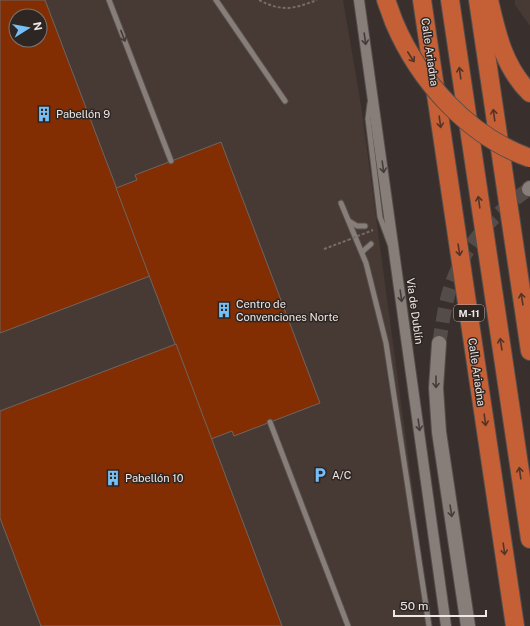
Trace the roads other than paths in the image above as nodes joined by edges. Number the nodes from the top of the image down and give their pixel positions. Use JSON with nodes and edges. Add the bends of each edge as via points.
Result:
{"nodes":[{"id":1,"x":109,"y":0,"type":"edge"},
{"id":2,"x":216,"y":0,"type":"edge"},
{"id":3,"x":359,"y":0,"type":"edge"},
{"id":4,"x":386,"y":0,"type":"edge"},
{"id":5,"x":422,"y":0,"type":"edge"},
{"id":6,"x":450,"y":0,"type":"edge"},
{"id":7,"x":478,"y":0,"type":"edge"},
{"id":8,"x":489,"y":0,"type":"edge"},
{"id":9,"x":530,"y":93,"type":"edge"},
{"id":10,"x":285,"y":101,"type":"dead end"},
{"id":11,"x":530,"y":158,"type":"edge"},
{"id":12,"x":171,"y":161,"type":"dead end"},
{"id":13,"x":342,"y":203,"type":"dead end"},
{"id":14,"x":349,"y":221,"type":"junction"},
{"id":15,"x":365,"y":226,"type":"dead end"},
{"id":16,"x":371,"y":244,"type":"dead end"},
{"id":17,"x":362,"y":252,"type":"junction"},
{"id":18,"x":439,"y":343,"type":"tunnel mouth"},
{"id":19,"x":530,"y":351,"type":"edge"},
{"id":20,"x":270,"y":422,"type":"dead end"},
{"id":21,"x":530,"y":539,"type":"edge"},
{"id":22,"x":348,"y":626,"type":"edge"},
{"id":23,"x":429,"y":626,"type":"edge"},
{"id":24,"x":446,"y":626,"type":"edge"},
{"id":25,"x":468,"y":626,"type":"edge"},
{"id":26,"x":515,"y":626,"type":"edge"}],
"edges":[{"from":1,"to":12,"type":"lane","one_way":true},
{"from":2,"to":10,"type":"lane"},
{"from":3,"to":24,"type":"street","name":"Vía de Dublín","one_way":true},
{"from":4,"to":11,"type":"highway","one_way":true,"bridge":true,"via":[[404,45],[448,104],[489,137]]},
{"from":5,"to":26,"type":"highway","name":"Calle Ariadna","number":"M-11","one_way":true},
{"from":21,"to":6,"type":"highway","number":"M-11","one_way":true},
{"from":19,"to":7,"type":"highway","one_way":true},
{"from":8,"to":9,"type":"highway","via":[[502,51],[518,81]]},
{"from":13,"to":14,"type":"lane"},
{"from":14,"to":15,"type":"lane","via":[[357,226]]},
{"from":14,"to":17,"type":"lane"},
{"from":16,"to":17,"type":"lane"},
{"from":17,"to":23,"type":"lane","via":[[378,304],[386,343]]},
{"from":18,"to":25,"type":"street","one_way":true,"via":[[436,388],[439,432]]},
{"from":20,"to":22,"type":"lane"}]}
